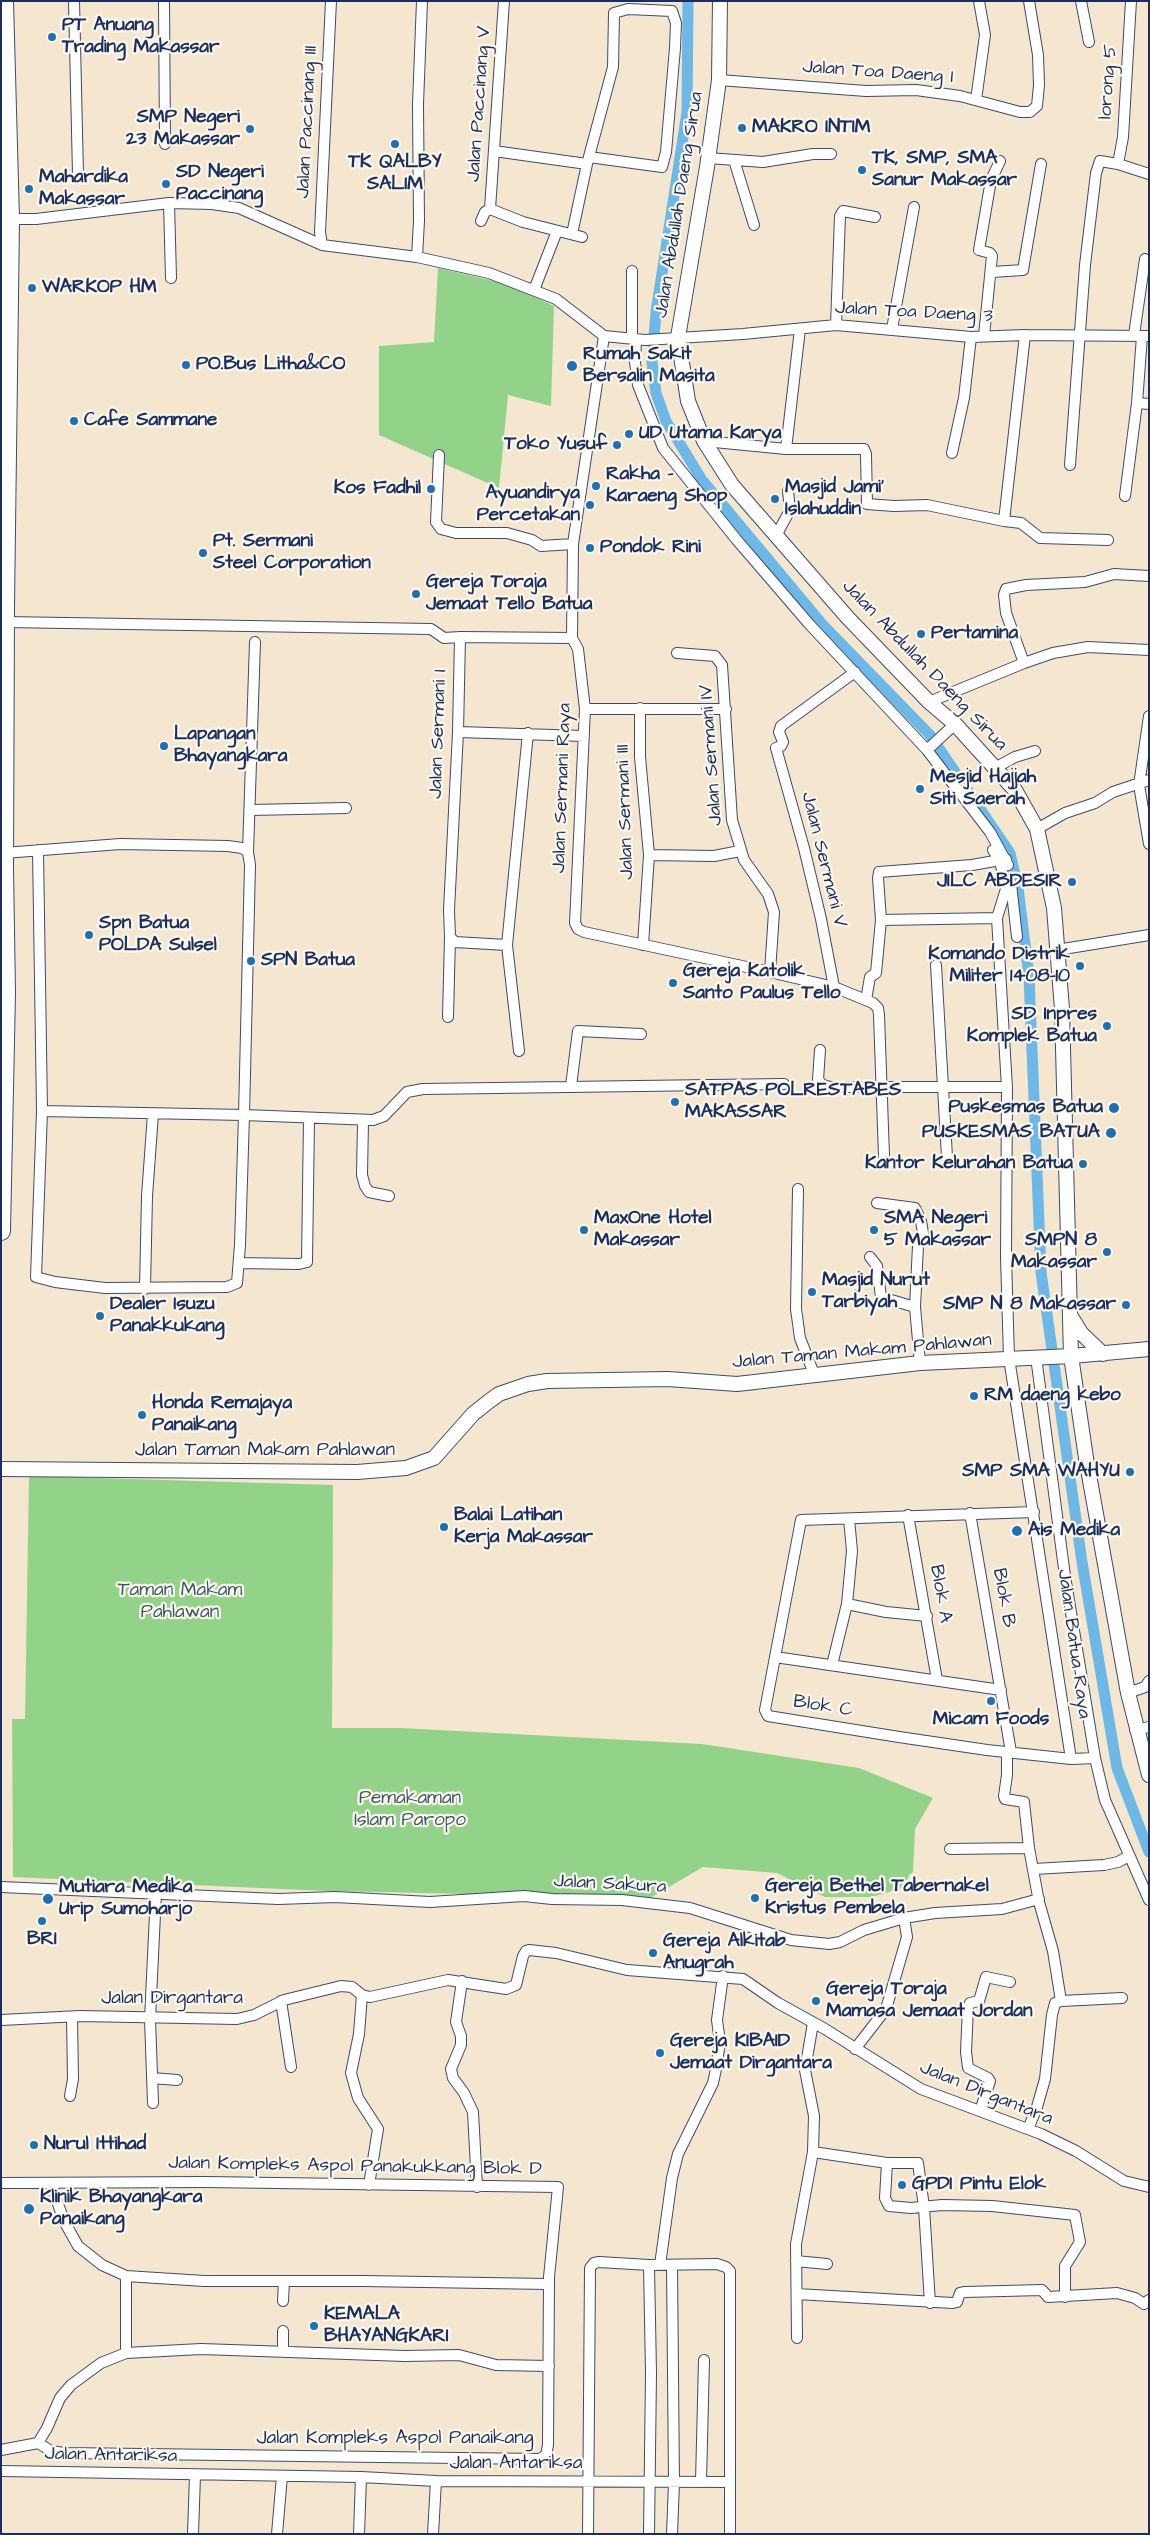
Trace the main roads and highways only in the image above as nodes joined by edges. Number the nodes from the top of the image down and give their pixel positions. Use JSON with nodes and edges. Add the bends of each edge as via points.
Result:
{"nodes":[{"id":1,"x":4,"y":1,"type":"edge"},
{"id":2,"x":720,"y":1,"type":"edge"},
{"id":3,"x":5,"y":330,"type":"edge"},
{"id":4,"x":5,"y":411,"type":"edge"},
{"id":5,"x":4,"y":539,"type":"edge"},
{"id":6,"x":3,"y":708,"type":"edge"},
{"id":7,"x":3,"y":863,"type":"edge"},
{"id":8,"x":3,"y":1101,"type":"edge"},
{"id":9,"x":1,"y":1231,"type":"edge"},
{"id":10,"x":1069,"y":1312,"type":"junction"},
{"id":11,"x":1149,"y":1348,"type":"edge"},
{"id":12,"x":1103,"y":1354,"type":"junction"},
{"id":13,"x":1068,"y":1356,"type":"junction"},
{"id":14,"x":1,"y":1469,"type":"edge"},
{"id":15,"x":1142,"y":1728,"type":"edge"},
{"id":16,"x":1149,"y":1775,"type":"edge"}],
"edges":[{"from":1,"to":3,"type":"highway","via":[[10,219]]},
{"from":2,"to":10,"type":"main road","name":"Jalan Abdullah Daeng Sirua","via":[[719,80],[708,158],[674,338],[688,401],[704,441],[732,485],[848,618],[1015,790],[1037,829],[1054,908],[1057,950],[1065,1098]]},
{"from":3,"to":4,"type":"highway"},
{"from":4,"to":5,"type":"highway"},
{"from":5,"to":6,"type":"highway"},
{"from":6,"to":7,"type":"highway"},
{"from":7,"to":8,"type":"highway","via":[[6,993]]},
{"from":8,"to":9,"type":"highway"},
{"from":10,"to":12,"type":"main road","via":[[1081,1333]]},
{"from":10,"to":13,"type":"main road","name":"Jalan Abdullah Daeng Sirua"},
{"from":11,"to":12,"type":"main road"},
{"from":12,"to":13,"type":"main road"},
{"from":13,"to":14,"type":"main road","name":"Jalan Taman Makam Pahlawan","via":[[920,1363],[737,1384],[668,1379],[528,1384],[488,1402],[434,1458],[406,1468],[357,1472]]},
{"from":13,"to":15,"type":"main road","name":"Jalan Abdullah Daeng Sirua","via":[[1128,1693]]},
{"from":15,"to":16,"type":"main road","name":"Jalan Abdullah Daeng Sirua"}]}
